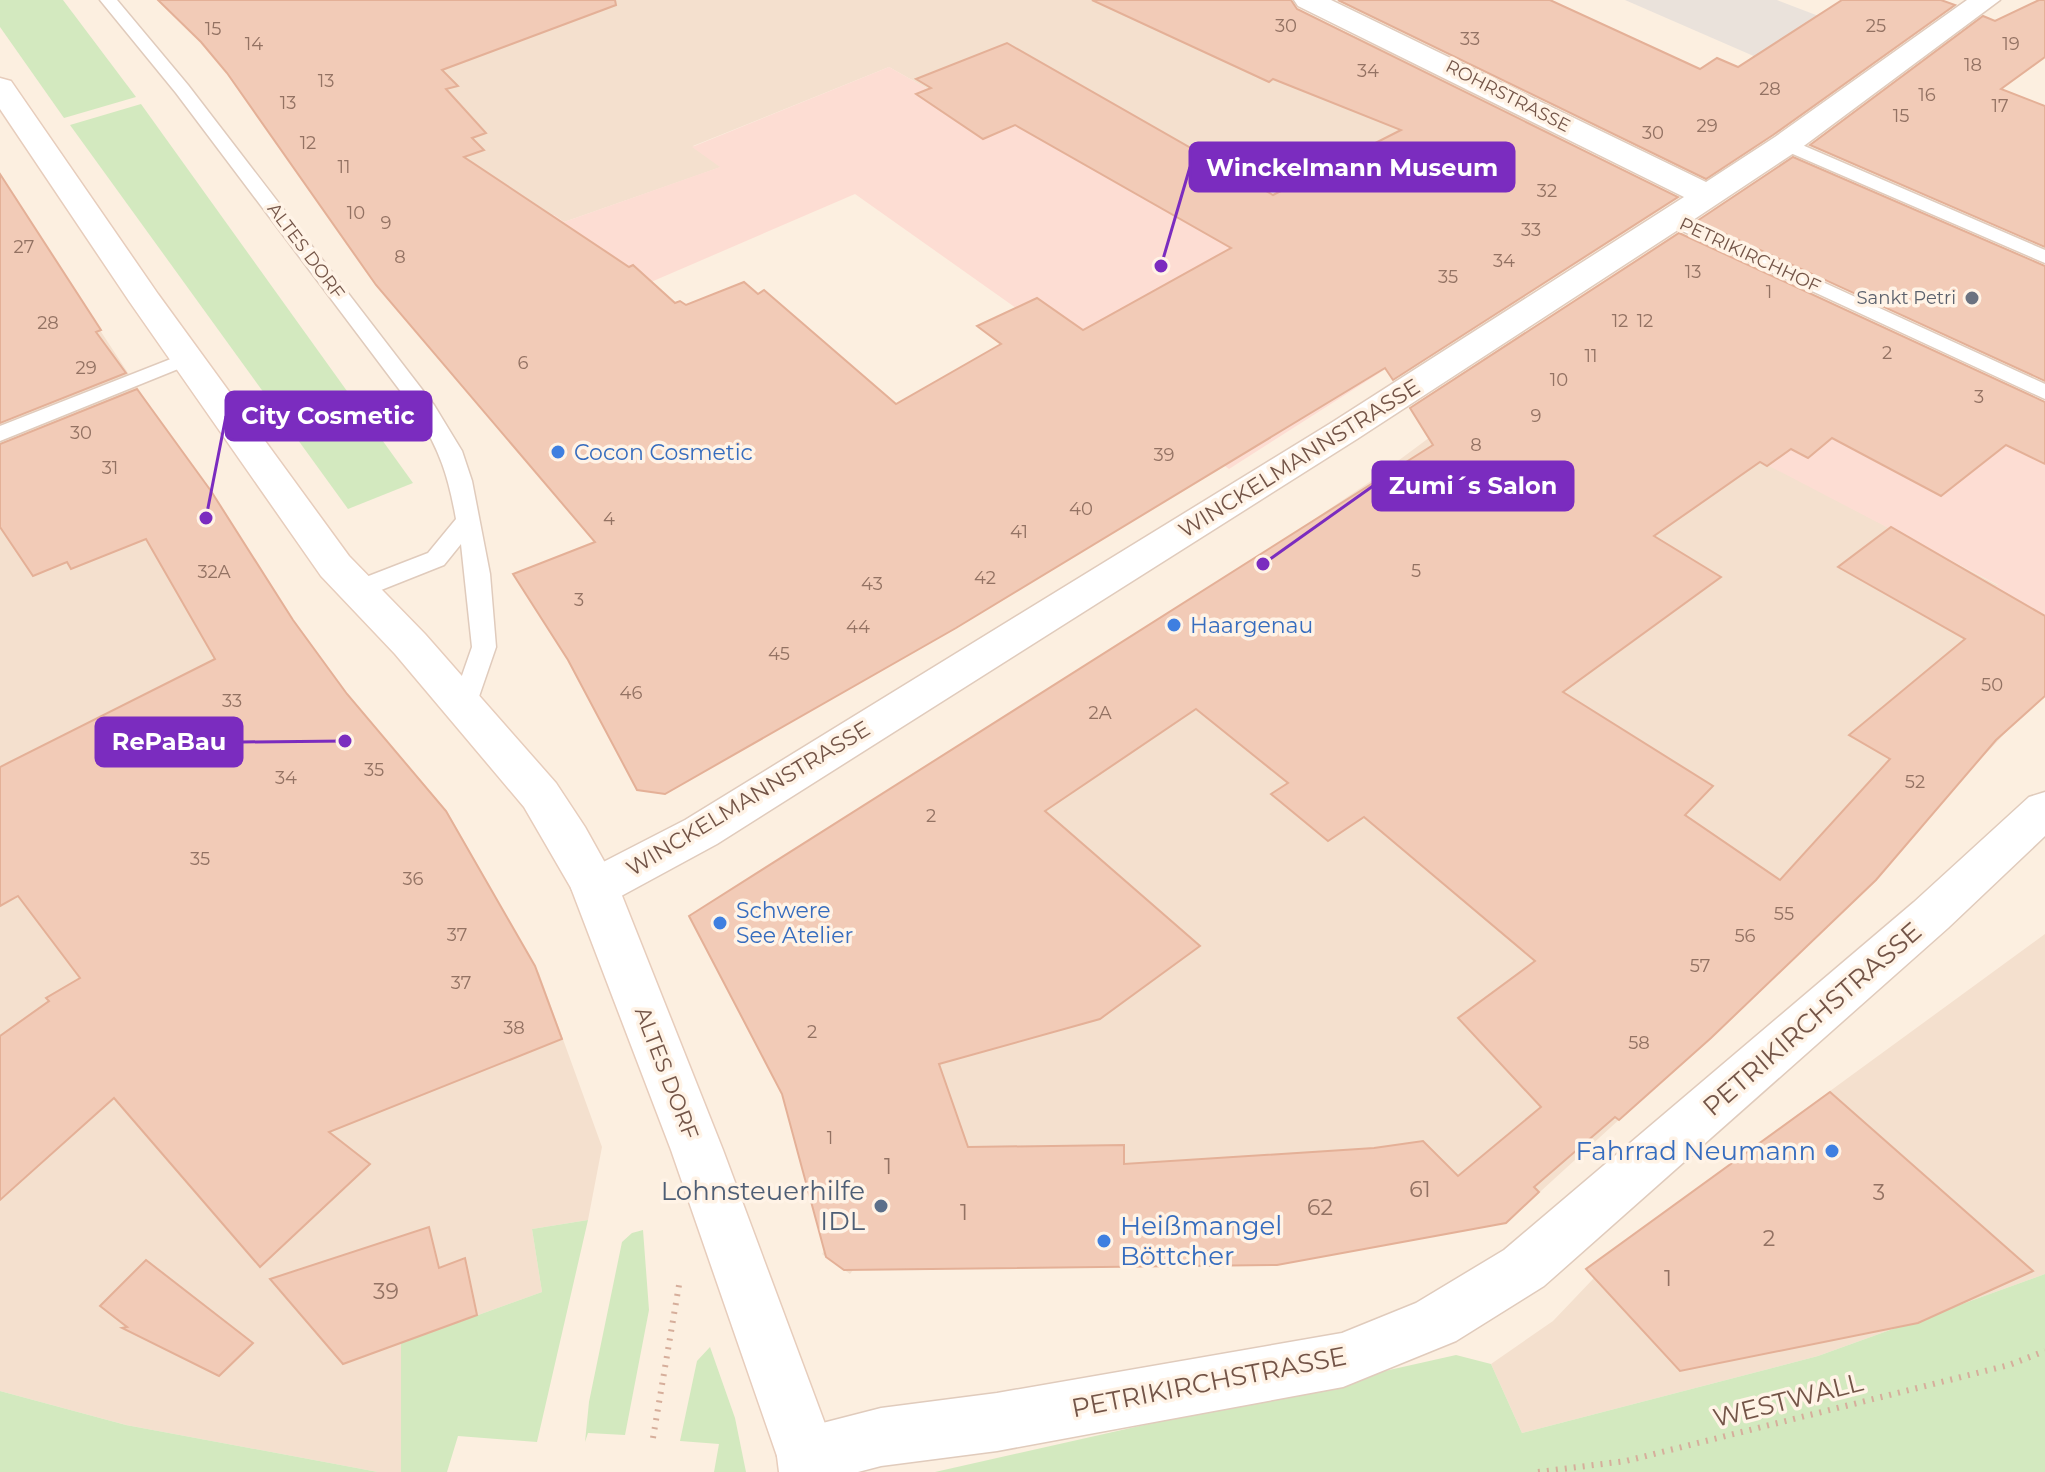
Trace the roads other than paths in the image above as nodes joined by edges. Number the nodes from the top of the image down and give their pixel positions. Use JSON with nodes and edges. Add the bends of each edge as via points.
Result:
{"nodes":[{"id":1,"x":108,"y":0,"type":"edge"},
{"id":2,"x":1308,"y":0,"type":"edge"},
{"id":3,"x":1986,"y":0,"type":"edge"},
{"id":4,"x":0,"y":87,"type":"edge"},
{"id":5,"x":1786,"y":144,"type":"junction"},
{"id":6,"x":1706,"y":195,"type":"junction"},
{"id":7,"x":1672,"y":219,"type":"junction"},
{"id":8,"x":2045,"y":257,"type":"edge"},
{"id":9,"x":186,"y":359,"type":"junction"},
{"id":10,"x":2045,"y":392,"type":"edge"},
{"id":11,"x":0,"y":434,"type":"edge"},
{"id":12,"x":467,"y":521,"type":"junction"},
{"id":13,"x":357,"y":590,"type":"junction"},
{"id":14,"x":464,"y":707,"type":"junction"},
{"id":15,"x":2045,"y":809,"type":"edge"},
{"id":16,"x":595,"y":888,"type":"junction"},
{"id":17,"x":808,"y":1464,"type":"edge"}],
"edges":[{"from":1,"to":12,"type":"lane","name":"ALTES DORF","via":[[426,410],[451,451]]},
{"from":2,"to":6,"type":"street","name":"ROHRSTRASSE"},
{"from":3,"to":5,"type":"street","name":"WINCKELMANNSTRASSE"},
{"from":4,"to":9,"type":"street","name":"ALTES DORF"},
{"from":5,"to":6,"type":"street","name":"WINCKELMANNSTRASSE"},
{"from":5,"to":8,"type":"lane"},
{"from":6,"to":7,"type":"street","name":"WINCKELMANNSTRASSE"},
{"from":7,"to":10,"type":"lane","name":"PETRIKIRCHHOF"},
{"from":7,"to":16,"type":"street","name":"WINCKELMANNSTRASSE","via":[[1344,431],[701,832]]},
{"from":9,"to":11,"type":"lane"},
{"from":9,"to":13,"type":"street","name":"ALTES DORF"},
{"from":12,"to":13,"type":"lane","via":[[436,559]]},
{"from":12,"to":14,"type":"lane","name":"ALTES DORF","via":[[484,647]]},
{"from":13,"to":14,"type":"street","name":"ALTES DORF"},
{"from":14,"to":16,"type":"street","name":"ALTES DORF","via":[[540,795]]},
{"from":15,"to":17,"type":"street","name":"PETRIKIRCHSTRASSE","via":[[1931,915],[1524,1268],[1436,1322],[1343,1360],[997,1422],[881,1437]]},
{"from":16,"to":17,"type":"street","name":"ALTES DORF","via":[[697,1150]]}]}
